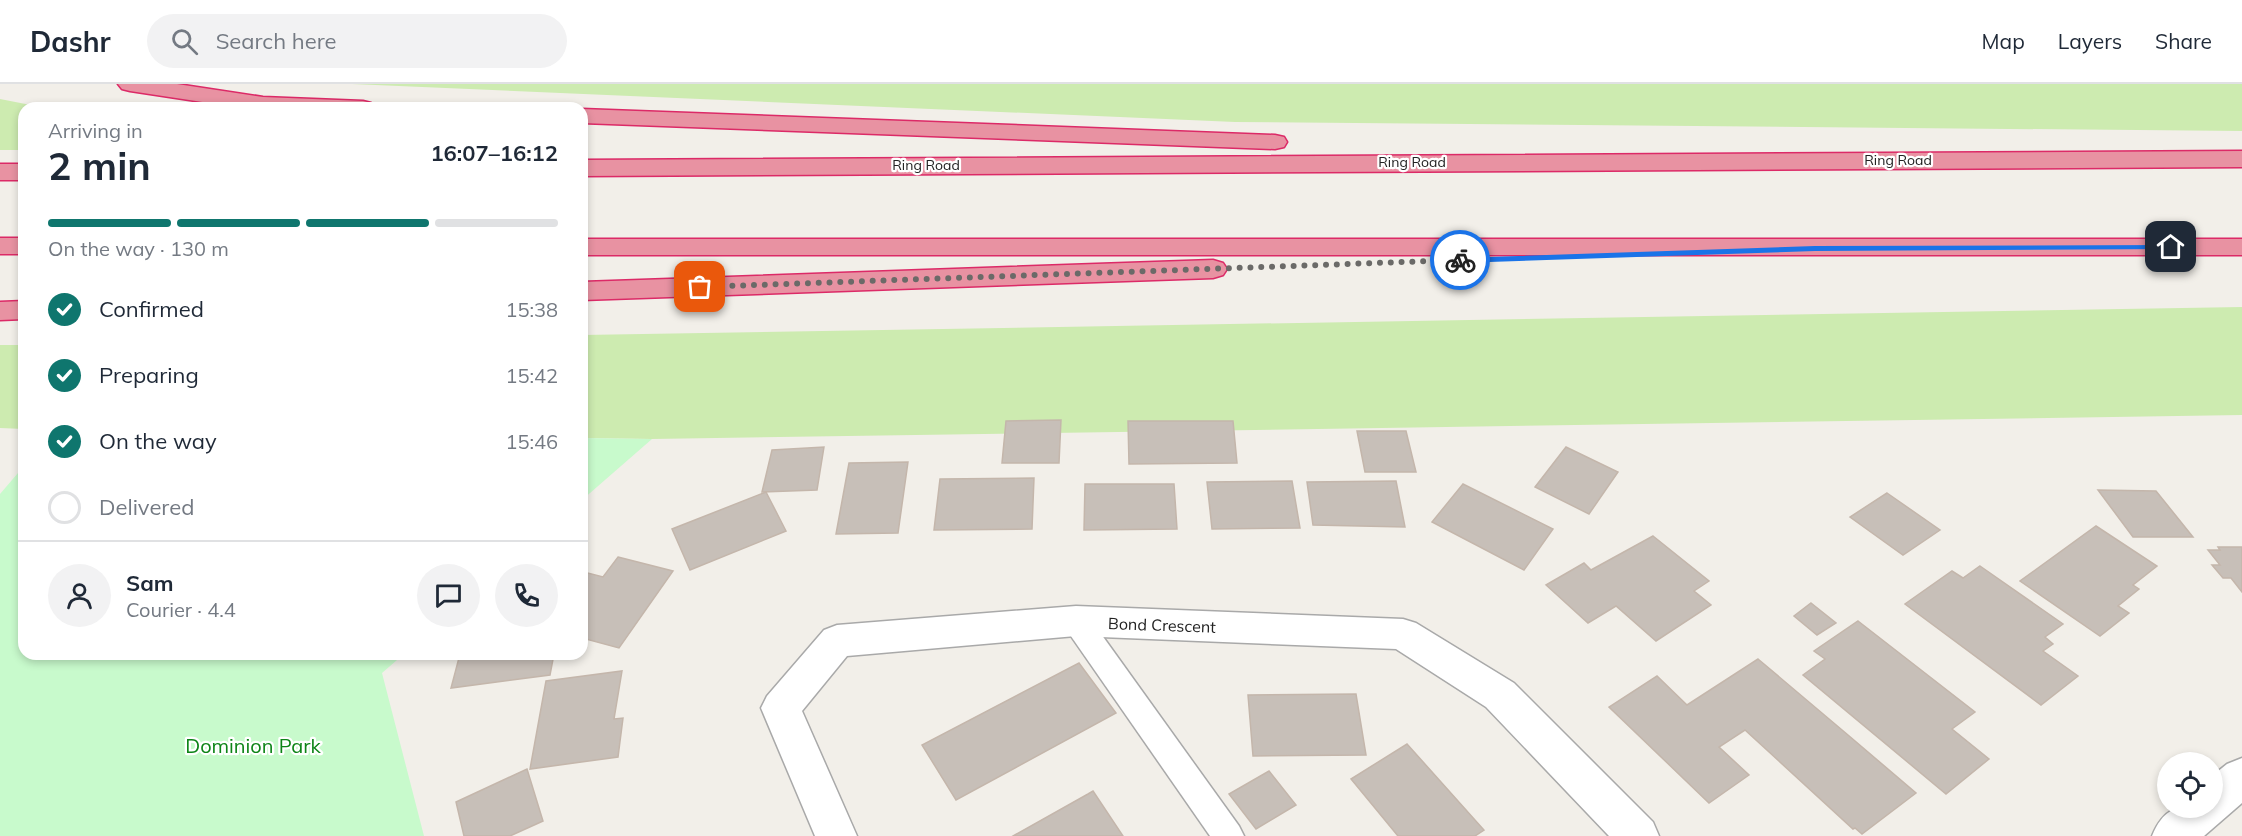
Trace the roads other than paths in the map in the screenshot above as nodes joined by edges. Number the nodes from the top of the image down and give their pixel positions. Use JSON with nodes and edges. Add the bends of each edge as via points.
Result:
{"nodes":[{"id":1,"x":130,"y":84,"type":"edge"},
{"id":2,"x":250,"y":102,"type":"edge"},
{"id":3,"x":588,"y":116,"type":"edge"},
{"id":4,"x":2242,"y":159,"type":"edge"},
{"id":5,"x":1754,"y":160,"type":"junction"},
{"id":6,"x":588,"y":168,"type":"edge"},
{"id":7,"x":0,"y":172,"type":"edge"},
{"id":8,"x":18,"y":172,"type":"edge"},
{"id":9,"x":0,"y":246,"type":"edge"},
{"id":10,"x":18,"y":246,"type":"edge"},
{"id":11,"x":588,"y":247,"type":"edge"},
{"id":12,"x":2242,"y":247,"type":"edge"},
{"id":13,"x":1815,"y":248,"type":"junction"},
{"id":14,"x":588,"y":291,"type":"edge"},
{"id":15,"x":18,"y":310,"type":"edge"},
{"id":16,"x":0,"y":311,"type":"edge"},
{"id":17,"x":1076,"y":621,"type":"junction"},
{"id":18,"x":2242,"y":777,"type":"edge"},
{"id":19,"x":2223,"y":793,"type":"edge"},
{"id":20,"x":2194,"y":818,"type":"edge"},
{"id":21,"x":836,"y":836,"type":"edge"},
{"id":22,"x":1228,"y":836,"type":"edge"},
{"id":23,"x":1638,"y":836,"type":"edge"},
{"id":24,"x":2173,"y":836,"type":"edge"}],
"edges":[{"from":1,"to":2,"type":"highway"},
{"from":3,"to":5,"type":"highway"},
{"from":4,"to":5,"type":"highway","name":"Ring Road"},
{"from":5,"to":6,"type":"highway","name":"Ring Road"},
{"from":7,"to":8,"type":"highway"},
{"from":9,"to":10,"type":"highway"},
{"from":11,"to":13,"type":"highway"},
{"from":12,"to":13,"type":"highway"},
{"from":13,"to":14,"type":"highway"},
{"from":15,"to":16,"type":"highway"},
{"from":17,"to":21,"type":"street","name":"Bond Crescent","via":[[837,641],[781,708]]},
{"from":17,"to":22,"type":"lane"},
{"from":17,"to":23,"type":"street","name":"Bond Crescent","via":[[1403,634],[1500,695]]},
{"from":18,"to":19,"type":"street"},
{"from":20,"to":24,"type":"street"}]}
